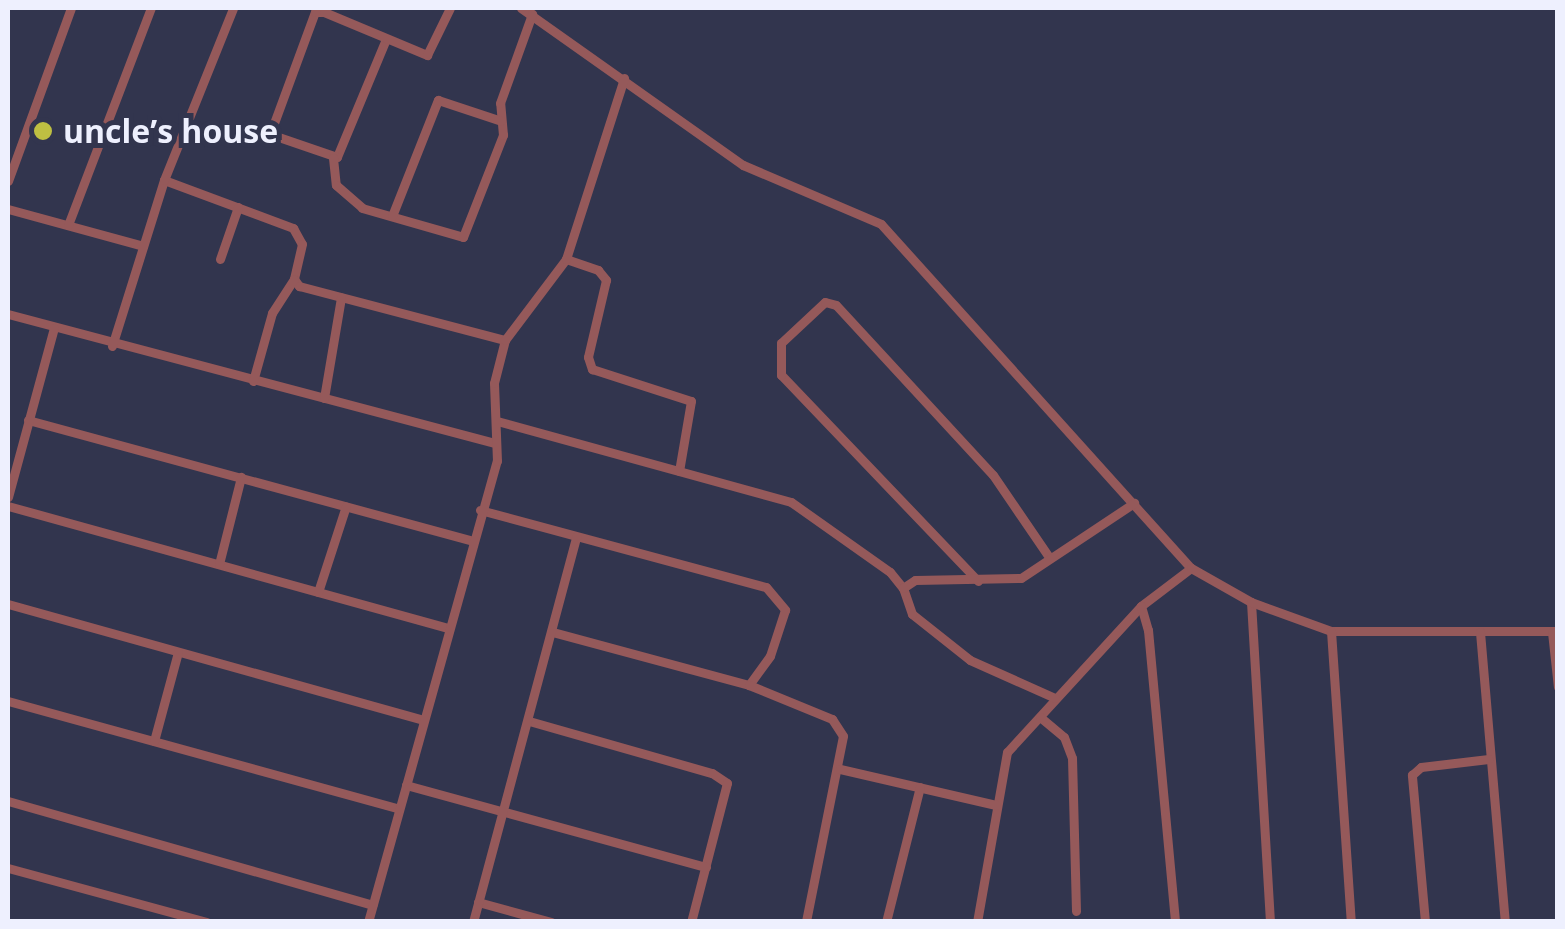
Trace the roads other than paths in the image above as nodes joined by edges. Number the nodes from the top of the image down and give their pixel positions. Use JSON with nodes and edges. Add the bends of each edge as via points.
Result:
{"nodes":[{"id":1,"x":71,"y":8,"type":"edge"},
{"id":2,"x":151,"y":8,"type":"edge"},
{"id":3,"x":233,"y":8,"type":"edge"},
{"id":4,"x":450,"y":8,"type":"edge"},
{"id":5,"x":521,"y":8,"type":"edge"},
{"id":6,"x":532,"y":14,"type":"junction"},
{"id":7,"x":386,"y":38,"type":"junction"},
{"id":8,"x":624,"y":78,"type":"junction"},
{"id":9,"x":500,"y":121,"type":"junction"},
{"id":10,"x":333,"y":158,"type":"junction"},
{"id":11,"x":164,"y":180,"type":"junction"},
{"id":12,"x":8,"y":181,"type":"edge"},
{"id":13,"x":238,"y":208,"type":"junction"},
{"id":14,"x":8,"y":209,"type":"edge"},
{"id":15,"x":392,"y":216,"type":"junction"},
{"id":16,"x":68,"y":226,"type":"junction"},
{"id":17,"x":143,"y":246,"type":"junction"},
{"id":18,"x":220,"y":258,"type":"dead end"},
{"id":19,"x":566,"y":259,"type":"junction"},
{"id":20,"x":294,"y":278,"type":"junction"},
{"id":21,"x":341,"y":297,"type":"junction"},
{"id":22,"x":8,"y":314,"type":"edge"},
{"id":23,"x":54,"y":328,"type":"junction"},
{"id":24,"x":505,"y":340,"type":"junction"},
{"id":25,"x":112,"y":346,"type":"junction"},
{"id":26,"x":253,"y":381,"type":"junction"},
{"id":27,"x":324,"y":398,"type":"junction"},
{"id":28,"x":28,"y":420,"type":"junction"},
{"id":29,"x":497,"y":420,"type":"junction"},
{"id":30,"x":495,"y":443,"type":"junction"},
{"id":31,"x":679,"y":471,"type":"junction"},
{"id":32,"x":241,"y":477,"type":"junction"},
{"id":33,"x":8,"y":498,"type":"edge"},
{"id":34,"x":1134,"y":504,"type":"junction"},
{"id":35,"x":8,"y":506,"type":"edge"},
{"id":36,"x":346,"y":506,"type":"junction"},
{"id":37,"x":480,"y":510,"type":"junction"},
{"id":38,"x":576,"y":537,"type":"junction"},
{"id":39,"x":472,"y":541,"type":"junction"},
{"id":40,"x":1049,"y":557,"type":"junction"},
{"id":41,"x":219,"y":564,"type":"junction"},
{"id":42,"x":1191,"y":568,"type":"junction"},
{"id":43,"x":978,"y":582,"type":"junction"},
{"id":44,"x":902,"y":588,"type":"junction"},
{"id":45,"x":318,"y":592,"type":"junction"},
{"id":46,"x":1251,"y":602,"type":"junction"},
{"id":47,"x":8,"y":604,"type":"edge"},
{"id":48,"x":1141,"y":606,"type":"junction"},
{"id":49,"x":448,"y":628,"type":"junction"},
{"id":50,"x":1331,"y":631,"type":"junction"},
{"id":51,"x":553,"y":632,"type":"junction"},
{"id":52,"x":1480,"y":632,"type":"junction"},
{"id":53,"x":1555,"y":632,"type":"edge"},
{"id":54,"x":178,"y":652,"type":"junction"},
{"id":55,"x":749,"y":686,"type":"junction"},
{"id":56,"x":1558,"y":687,"type":"edge"},
{"id":57,"x":1055,"y":698,"type":"junction"},
{"id":58,"x":8,"y":701,"type":"edge"},
{"id":59,"x":1040,"y":716,"type":"junction"},
{"id":60,"x":424,"y":720,"type":"junction"},
{"id":61,"x":530,"y":720,"type":"junction"},
{"id":62,"x":154,"y":742,"type":"junction"},
{"id":63,"x":1489,"y":760,"type":"junction"},
{"id":64,"x":840,"y":769,"type":"junction"},
{"id":65,"x":406,"y":785,"type":"junction"},
{"id":66,"x":920,"y":787,"type":"junction"},
{"id":67,"x":8,"y":801,"type":"edge"},
{"id":68,"x":996,"y":805,"type":"junction"},
{"id":69,"x":397,"y":808,"type":"junction"},
{"id":70,"x":503,"y":811,"type":"junction"},
{"id":71,"x":706,"y":866,"type":"junction"},
{"id":72,"x":8,"y":868,"type":"edge"},
{"id":73,"x":478,"y":902,"type":"junction"},
{"id":74,"x":372,"y":905,"type":"junction"},
{"id":75,"x":1076,"y":911,"type":"dead end"},
{"id":76,"x":208,"y":922,"type":"edge"},
{"id":77,"x":368,"y":922,"type":"edge"},
{"id":78,"x":474,"y":922,"type":"edge"},
{"id":79,"x":551,"y":922,"type":"edge"},
{"id":80,"x":691,"y":922,"type":"edge"},
{"id":81,"x":806,"y":922,"type":"edge"},
{"id":82,"x":886,"y":922,"type":"edge"},
{"id":83,"x":977,"y":922,"type":"edge"},
{"id":84,"x":1175,"y":922,"type":"edge"},
{"id":85,"x":1270,"y":922,"type":"edge"},
{"id":86,"x":1351,"y":922,"type":"edge"},
{"id":87,"x":1424,"y":922,"type":"edge"},
{"id":88,"x":1505,"y":922,"type":"edge"}],
"edges":[{"from":1,"to":12,"type":"street"},
{"from":2,"to":16,"type":"street"},
{"from":3,"to":11,"type":"street"},
{"from":4,"to":7,"type":"street","via":[[431,53]]},
{"from":5,"to":6,"type":"street"},
{"from":6,"to":8,"type":"street"},
{"from":6,"to":9,"type":"street","via":[[500,103]]},
{"from":7,"to":10,"type":"street"},
{"from":7,"to":10,"type":"street","via":[[324,12],[313,16],[268,129],[272,137]]},
{"from":8,"to":19,"type":"street"},
{"from":8,"to":34,"type":"street","via":[[744,165],[882,224]]},
{"from":9,"to":15,"type":"street","via":[[438,100]]},
{"from":9,"to":15,"type":"street","via":[[504,135],[463,237]]},
{"from":10,"to":15,"type":"street","via":[[344,196]]},
{"from":11,"to":13,"type":"street"},
{"from":11,"to":17,"type":"street"},
{"from":13,"to":18,"type":"street"},
{"from":13,"to":20,"type":"street","via":[[300,235]]},
{"from":14,"to":16,"type":"street"},
{"from":16,"to":17,"type":"street"},
{"from":17,"to":25,"type":"street"},
{"from":19,"to":24,"type":"street"},
{"from":19,"to":31,"type":"street","via":[[598,270],[606,280],[588,356],[592,369],[692,401]]},
{"from":20,"to":21,"type":"street"},
{"from":20,"to":26,"type":"street","via":[[272,313]]},
{"from":21,"to":24,"type":"street"},
{"from":21,"to":27,"type":"street"},
{"from":22,"to":23,"type":"street"},
{"from":23,"to":25,"type":"street"},
{"from":23,"to":28,"type":"street"},
{"from":24,"to":29,"type":"street","via":[[494,383]]},
{"from":25,"to":26,"type":"street"},
{"from":26,"to":27,"type":"street"},
{"from":27,"to":30,"type":"street"},
{"from":28,"to":32,"type":"street"},
{"from":28,"to":33,"type":"street"},
{"from":29,"to":30,"type":"street"},
{"from":29,"to":31,"type":"street"},
{"from":30,"to":37,"type":"street","via":[[497,461]]},
{"from":31,"to":44,"type":"street","via":[[804,508]]},
{"from":32,"to":36,"type":"street"},
{"from":32,"to":41,"type":"street"},
{"from":34,"to":40,"type":"street","via":[[1087,540]]},
{"from":34,"to":42,"type":"street"},
{"from":35,"to":41,"type":"street"},
{"from":36,"to":39,"type":"street"},
{"from":36,"to":45,"type":"street"},
{"from":37,"to":38,"type":"street"},
{"from":37,"to":39,"type":"street"},
{"from":38,"to":51,"type":"street"},
{"from":38,"to":55,"type":"street","via":[[776,592],[785,610],[770,656]]},
{"from":39,"to":49,"type":"street"},
{"from":40,"to":43,"type":"street","via":[[1021,578]]},
{"from":40,"to":43,"type":"street","via":[[993,475],[836,304],[826,302],[781,344],[781,375]]},
{"from":41,"to":45,"type":"street"},
{"from":42,"to":46,"type":"street"},
{"from":42,"to":48,"type":"street"},
{"from":43,"to":44,"type":"street","via":[[915,580]]},
{"from":44,"to":57,"type":"street","via":[[912,614],[970,660]]},
{"from":45,"to":49,"type":"street"},
{"from":46,"to":50,"type":"street"},
{"from":46,"to":85,"type":"street"},
{"from":47,"to":54,"type":"street"},
{"from":48,"to":57,"type":"street"},
{"from":48,"to":84,"type":"street"},
{"from":49,"to":60,"type":"street"},
{"from":50,"to":52,"type":"street"},
{"from":50,"to":86,"type":"street"},
{"from":51,"to":55,"type":"street"},
{"from":51,"to":61,"type":"street"},
{"from":52,"to":53,"type":"street"},
{"from":52,"to":63,"type":"street"},
{"from":53,"to":56,"type":"street"},
{"from":54,"to":60,"type":"street"},
{"from":54,"to":62,"type":"street"},
{"from":55,"to":64,"type":"street","via":[[832,719],[843,736]]},
{"from":57,"to":59,"type":"street"},
{"from":58,"to":62,"type":"street"},
{"from":59,"to":68,"type":"street","via":[[1003,760]]},
{"from":59,"to":75,"type":"street","via":[[1064,737],[1072,758]]},
{"from":60,"to":65,"type":"street"},
{"from":61,"to":70,"type":"street"},
{"from":61,"to":71,"type":"street","via":[[720,778],[729,792]]},
{"from":62,"to":69,"type":"street"},
{"from":63,"to":87,"type":"street","via":[[1421,768],[1412,775]]},
{"from":63,"to":88,"type":"street"},
{"from":64,"to":66,"type":"street"},
{"from":64,"to":81,"type":"street"},
{"from":65,"to":69,"type":"street"},
{"from":65,"to":70,"type":"street"},
{"from":66,"to":68,"type":"street"},
{"from":66,"to":82,"type":"street"},
{"from":67,"to":74,"type":"street"},
{"from":68,"to":83,"type":"street"},
{"from":69,"to":74,"type":"street"},
{"from":70,"to":71,"type":"street"},
{"from":70,"to":73,"type":"street"},
{"from":71,"to":80,"type":"street"},
{"from":72,"to":76,"type":"street"},
{"from":73,"to":78,"type":"street"},
{"from":73,"to":79,"type":"street"},
{"from":74,"to":77,"type":"street"}]}
